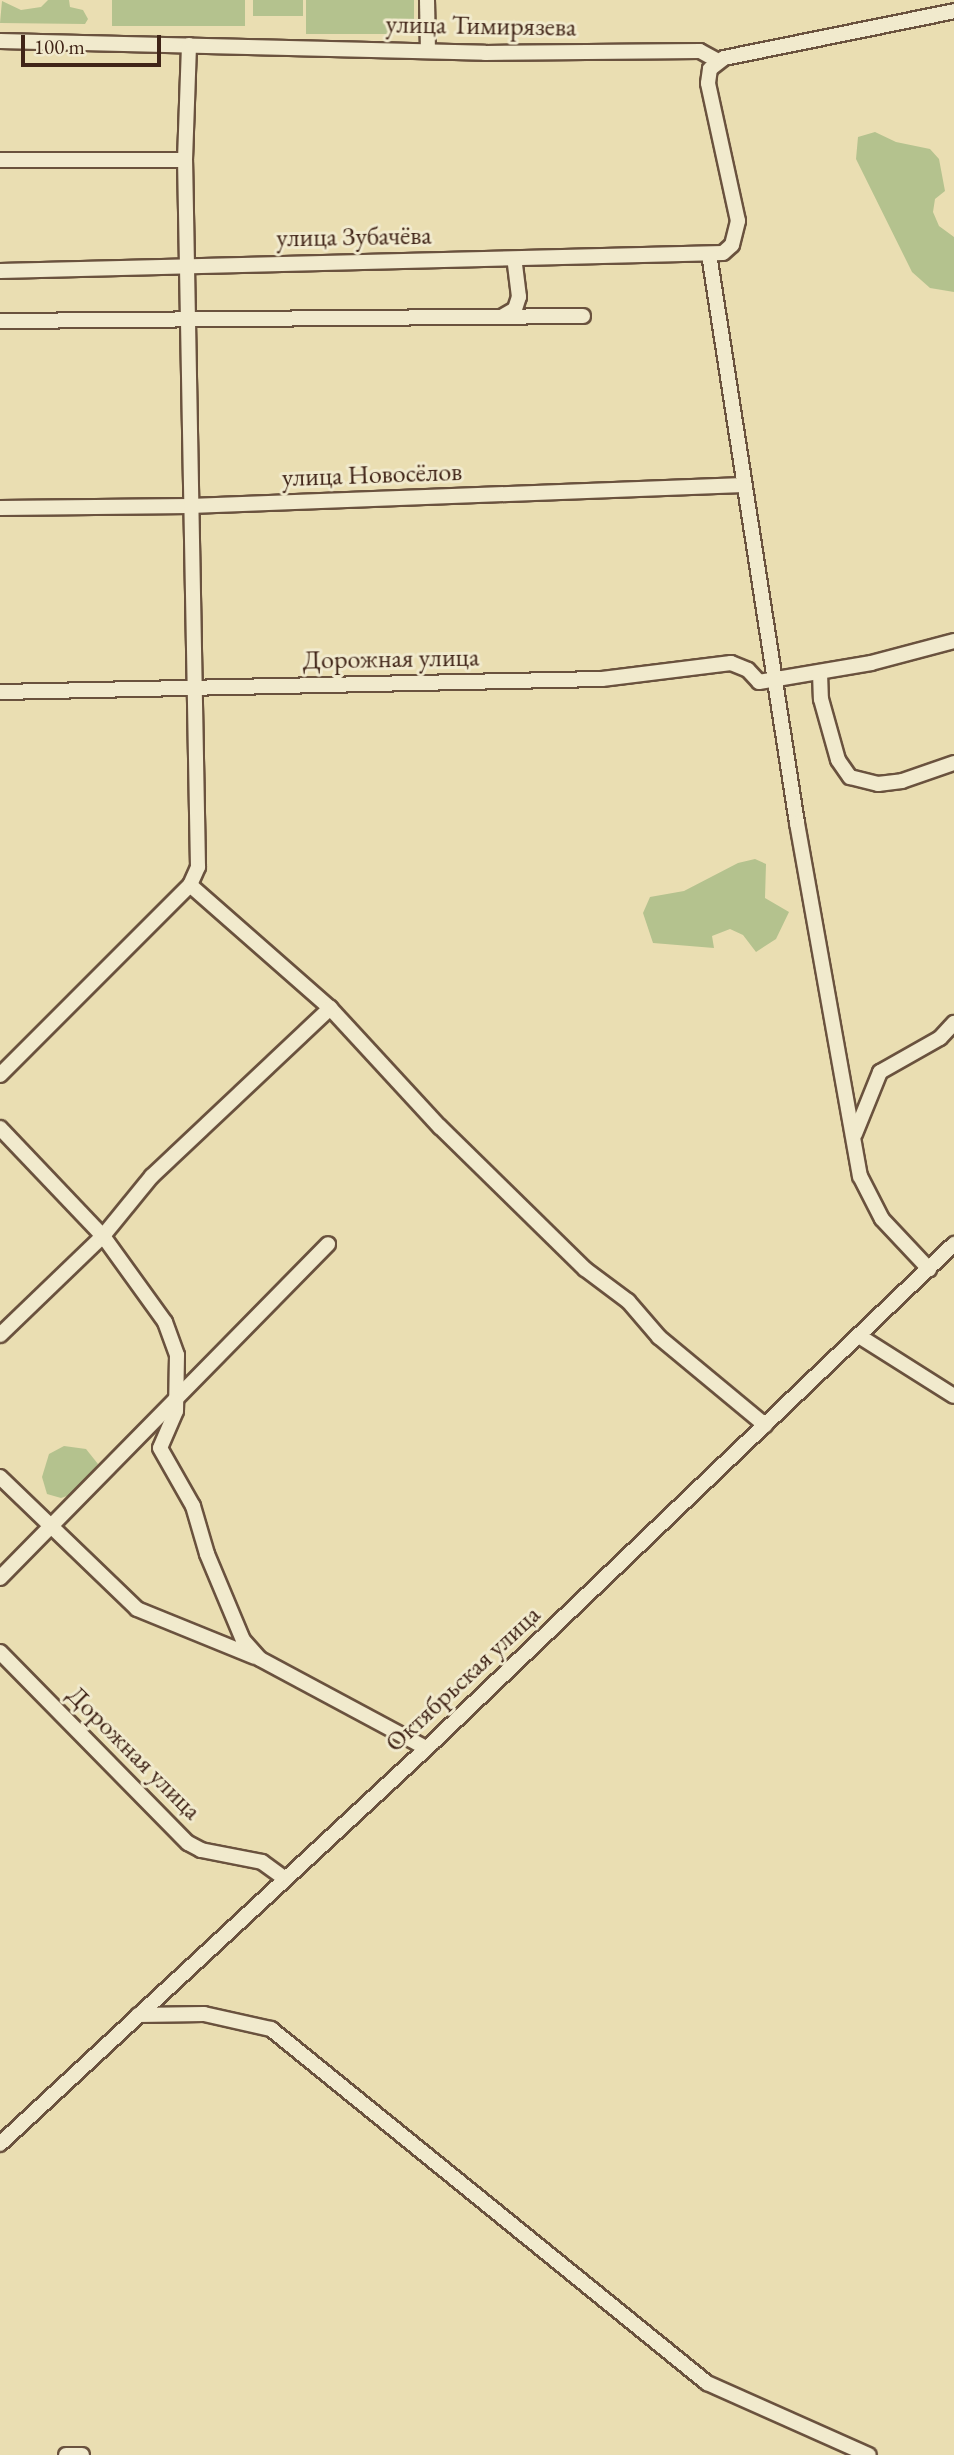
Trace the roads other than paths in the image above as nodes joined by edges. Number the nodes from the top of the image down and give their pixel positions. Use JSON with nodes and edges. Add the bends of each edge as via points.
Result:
{"nodes":[{"id":1,"x":427,"y":0,"type":"edge"},
{"id":2,"x":954,"y":11,"type":"edge"},
{"id":3,"x":0,"y":41,"type":"edge"},
{"id":4,"x":188,"y":45,"type":"junction"},
{"id":5,"x":428,"y":51,"type":"junction"},
{"id":6,"x":718,"y":61,"type":"junction"},
{"id":7,"x":0,"y":160,"type":"edge"},
{"id":8,"x":185,"y":160,"type":"junction"},
{"id":9,"x":709,"y":254,"type":"junction"},
{"id":10,"x":513,"y":259,"type":"junction"},
{"id":11,"x":188,"y":265,"type":"junction"},
{"id":12,"x":0,"y":271,"type":"edge"},
{"id":13,"x":503,"y":316,"type":"junction"},
{"id":14,"x":583,"y":316,"type":"dead end"},
{"id":15,"x":187,"y":318,"type":"junction"},
{"id":16,"x":0,"y":321,"type":"edge"},
{"id":17,"x":744,"y":485,"type":"junction"},
{"id":18,"x":190,"y":506,"type":"junction"},
{"id":19,"x":0,"y":508,"type":"edge"},
{"id":20,"x":954,"y":641,"type":"edge"},
{"id":21,"x":820,"y":673,"type":"junction"},
{"id":22,"x":776,"y":680,"type":"junction"},
{"id":23,"x":194,"y":687,"type":"junction"},
{"id":24,"x":0,"y":692,"type":"edge"},
{"id":25,"x":954,"y":763,"type":"edge"},
{"id":26,"x":190,"y":885,"type":"junction"},
{"id":27,"x":330,"y":1008,"type":"junction"},
{"id":28,"x":954,"y":1023,"type":"edge"},
{"id":29,"x":0,"y":1075,"type":"edge"},
{"id":30,"x":0,"y":1128,"type":"edge"},
{"id":31,"x":853,"y":1142,"type":"junction"},
{"id":32,"x":103,"y":1237,"type":"junction"},
{"id":33,"x":328,"y":1244,"type":"dead end"},
{"id":34,"x":954,"y":1244,"type":"edge"},
{"id":35,"x":929,"y":1269,"type":"junction"},
{"id":36,"x":0,"y":1335,"type":"edge"},
{"id":37,"x":859,"y":1336,"type":"junction"},
{"id":38,"x":954,"y":1396,"type":"edge"},
{"id":39,"x":177,"y":1402,"type":"junction"},
{"id":40,"x":765,"y":1425,"type":"junction"},
{"id":41,"x":0,"y":1477,"type":"edge"},
{"id":42,"x":53,"y":1527,"type":"junction"},
{"id":43,"x":0,"y":1578,"type":"edge"},
{"id":44,"x":0,"y":1652,"type":"edge"},
{"id":45,"x":260,"y":1659,"type":"junction"},
{"id":46,"x":426,"y":1748,"type":"junction"},
{"id":47,"x":284,"y":1878,"type":"junction"},
{"id":48,"x":138,"y":2015,"type":"junction"},
{"id":49,"x":0,"y":2144,"type":"edge"},
{"id":50,"x":66,"y":2455,"type":"edge"},
{"id":51,"x":82,"y":2455,"type":"edge"},
{"id":52,"x":869,"y":2455,"type":"edge"}],
"edges":[{"from":1,"to":5,"type":"street"},
{"from":2,"to":6,"type":"street","name":"улица Тимирязева"},
{"from":3,"to":4,"type":"street","name":"улица Тимирязева"},
{"from":4,"to":5,"type":"street","name":"улица Тимирязева"},
{"from":4,"to":8,"type":"street"},
{"from":5,"to":6,"type":"street","name":"улица Тимирязева","via":[[699,51]]},
{"from":6,"to":9,"type":"street","via":[[710,69],[708,83],[738,221],[732,245],[723,253]]},
{"from":7,"to":8,"type":"street"},
{"from":8,"to":11,"type":"street"},
{"from":9,"to":10,"type":"street","name":"улица Зубачёва"},
{"from":9,"to":17,"type":"street"},
{"from":10,"to":11,"type":"street","name":"улица Зубачёва"},
{"from":10,"to":13,"type":"street","via":[[519,296],[515,309]]},
{"from":11,"to":12,"type":"street","name":"улица Зубачёва"},
{"from":11,"to":15,"type":"street"},
{"from":13,"to":14,"type":"street"},
{"from":13,"to":15,"type":"street"},
{"from":15,"to":16,"type":"street"},
{"from":15,"to":18,"type":"street"},
{"from":17,"to":18,"type":"street","name":"улица Новосёлов"},
{"from":17,"to":22,"type":"street"},
{"from":18,"to":19,"type":"street","name":"улица Новосёлов"},
{"from":18,"to":23,"type":"street"},
{"from":20,"to":21,"type":"street"},
{"from":21,"to":22,"type":"street"},
{"from":21,"to":25,"type":"street","via":[[821,699],[835,748],[850,777],[878,784],[902,781]]},
{"from":22,"to":23,"type":"street","name":"Дорожная улица","via":[[759,682],[748,670],[731,663],[602,679]]},
{"from":22,"to":31,"type":"street"},
{"from":23,"to":24,"type":"street","name":"Дорожная улица"},
{"from":23,"to":26,"type":"street","via":[[200,850]]},
{"from":26,"to":27,"type":"street"},
{"from":26,"to":29,"type":"street"},
{"from":27,"to":32,"type":"street","via":[[152,1176]]},
{"from":27,"to":40,"type":"street","via":[[440,1127],[585,1269],[628,1301],[659,1337]]},
{"from":28,"to":31,"type":"street","via":[[940,1038],[880,1072],[858,1118]]},
{"from":30,"to":32,"type":"street"},
{"from":31,"to":35,"type":"street","via":[[871,1202]]},
{"from":32,"to":36,"type":"street"},
{"from":32,"to":39,"type":"street","via":[[165,1322],[177,1355]]},
{"from":33,"to":39,"type":"street"},
{"from":34,"to":35,"type":"street","name":"Октябрьская улица"},
{"from":35,"to":37,"type":"street","name":"Октябрьская улица"},
{"from":37,"to":38,"type":"street"},
{"from":37,"to":40,"type":"street","name":"Октябрьская улица"},
{"from":39,"to":42,"type":"street"},
{"from":39,"to":45,"type":"street","via":[[160,1448],[163,1460],[193,1506],[232,1619]]},
{"from":40,"to":46,"type":"street","name":"Октябрьская улица"},
{"from":41,"to":42,"type":"street"},
{"from":42,"to":43,"type":"street"},
{"from":42,"to":45,"type":"street","via":[[137,1609]]},
{"from":44,"to":47,"type":"street","name":"Дорожная улица","via":[[188,1843],[201,1850],[262,1862]]},
{"from":45,"to":46,"type":"street"},
{"from":46,"to":47,"type":"street","name":"Октябрьская улица"},
{"from":47,"to":48,"type":"street","name":"Октябрьская улица"},
{"from":48,"to":49,"type":"street","name":"Октябрьская улица"},
{"from":48,"to":52,"type":"street","via":[[204,2014],[271,2029],[707,2383]]},
{"from":50,"to":51,"type":"street"}]}
